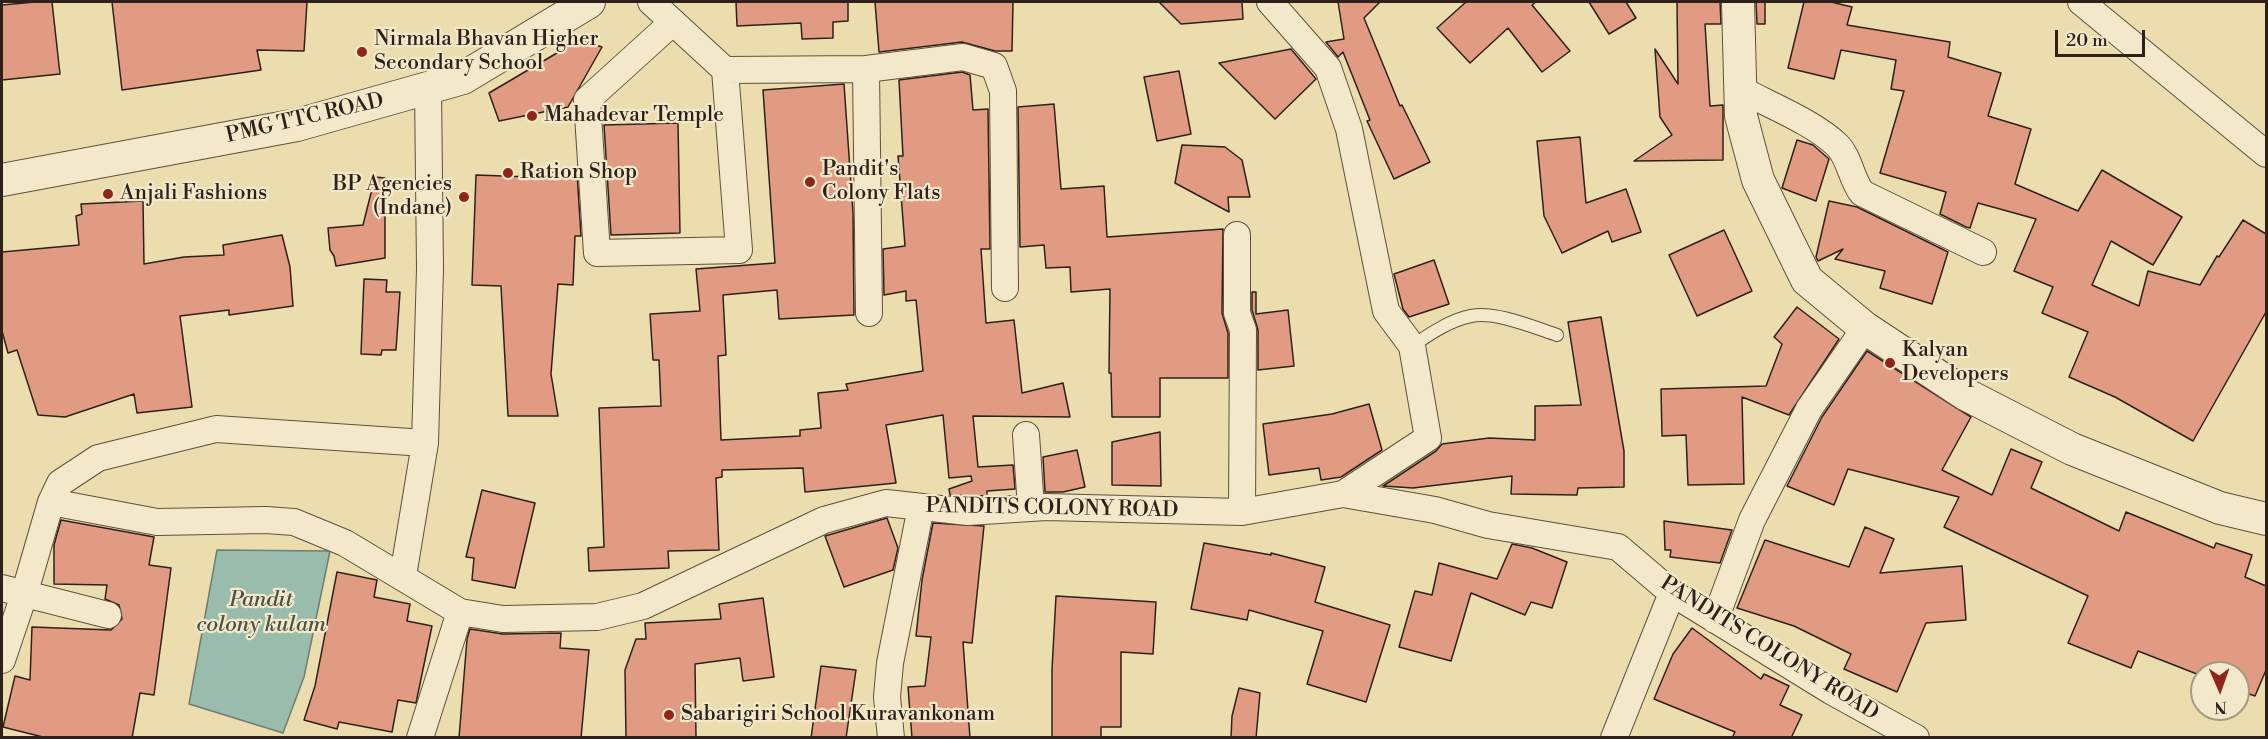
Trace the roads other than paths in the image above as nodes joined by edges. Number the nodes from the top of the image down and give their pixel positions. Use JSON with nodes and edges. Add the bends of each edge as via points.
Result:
{"nodes":[{"id":1,"x":589,"y":2,"type":"edge"},
{"id":2,"x":651,"y":2,"type":"edge"},
{"id":3,"x":1270,"y":2,"type":"edge"},
{"id":4,"x":1738,"y":2,"type":"edge"},
{"id":5,"x":2081,"y":2,"type":"edge"},
{"id":6,"x":674,"y":22,"type":"junction"},
{"id":7,"x":866,"y":69,"type":"junction"},
{"id":8,"x":725,"y":70,"type":"junction"},
{"id":9,"x":428,"y":88,"type":"junction"},
{"id":10,"x":1740,"y":89,"type":"junction"},
{"id":11,"x":2266,"y":154,"type":"edge"},
{"id":12,"x":2,"y":180,"type":"edge"},
{"id":13,"x":1237,"y":235,"type":"dead end"},
{"id":14,"x":1983,"y":252,"type":"dead end"},
{"id":15,"x":1005,"y":288,"type":"dead end"},
{"id":16,"x":869,"y":313,"type":"dead end"},
{"id":17,"x":1865,"y":328,"type":"junction"},
{"id":18,"x":1557,"y":335,"type":"dead end"},
{"id":19,"x":1412,"y":346,"type":"junction"},
{"id":20,"x":1026,"y":435,"type":"dead end"},
{"id":21,"x":425,"y":443,"type":"junction"},
{"id":22,"x":1343,"y":494,"type":"junction"},
{"id":23,"x":51,"y":502,"type":"junction"},
{"id":24,"x":921,"y":507,"type":"junction"},
{"id":25,"x":1031,"y":508,"type":"junction"},
{"id":26,"x":1242,"y":512,"type":"junction"},
{"id":27,"x":2266,"y":519,"type":"edge"},
{"id":28,"x":403,"y":576,"type":"junction"},
{"id":29,"x":13,"y":591,"type":"edge"},
{"id":30,"x":1672,"y":593,"type":"junction"},
{"id":31,"x":460,"y":612,"type":"junction"},
{"id":32,"x":108,"y":615,"type":"dead end"},
{"id":33,"x":1715,"y":620,"type":"junction"},
{"id":34,"x":2,"y":660,"type":"edge"},
{"id":35,"x":420,"y":738,"type":"edge"},
{"id":36,"x":891,"y":738,"type":"edge"},
{"id":37,"x":1614,"y":738,"type":"edge"},
{"id":38,"x":1916,"y":738,"type":"edge"}],
"edges":[{"from":1,"to":9,"type":"street","name":"PMG TTC ROAD","via":[[463,78]]},
{"from":2,"to":6,"type":"street"},
{"from":3,"to":19,"type":"street","via":[[1328,68],[1349,129],[1386,311]]},
{"from":4,"to":10,"type":"street"},
{"from":5,"to":11,"type":"street"},
{"from":6,"to":8,"type":"street"},
{"from":6,"to":8,"type":"street","via":[[587,100],[597,253],[739,250]]},
{"from":7,"to":8,"type":"street"},
{"from":7,"to":15,"type":"street","via":[[963,57],[994,66],[1002,91]]},
{"from":7,"to":16,"type":"street"},
{"from":9,"to":12,"type":"street","name":"PMG TTC ROAD","via":[[297,124]]},
{"from":9,"to":21,"type":"street","via":[[430,269]]},
{"from":10,"to":14,"type":"street","via":[[1836,144],[1863,194]]},
{"from":10,"to":17,"type":"street","via":[[1741,116],[1758,180],[1808,280]]},
{"from":13,"to":26,"type":"street","via":[[1237,313],[1243,330]]},
{"from":17,"to":27,"type":"street","via":[[1965,394],[2072,449],[2220,508]]},
{"from":17,"to":33,"type":"street","via":[[1809,409],[1752,520]]},
{"from":18,"to":19,"type":"lane","via":[[1507,318],[1472,315],[1437,329]]},
{"from":19,"to":22,"type":"street","via":[[1428,438]]},
{"from":20,"to":25,"type":"street"},
{"from":21,"to":23,"type":"street","via":[[216,429],[98,458],[60,483]]},
{"from":21,"to":28,"type":"street"},
{"from":22,"to":26,"type":"street","name":"PANDITS COLONY ROAD"},
{"from":22,"to":30,"type":"street","name":"PANDITS COLONY ROAD","via":[[1618,547]]},
{"from":23,"to":28,"type":"street","name":"PANDITS COLONY ROAD","via":[[157,522],[294,522],[345,543]]},
{"from":23,"to":29,"type":"street"},
{"from":24,"to":25,"type":"street","name":"PANDITS COLONY ROAD","via":[[968,512]]},
{"from":24,"to":31,"type":"street","name":"PANDITS COLONY ROAD","via":[[886,503],[824,520],[643,606],[597,617],[503,619]]},
{"from":24,"to":36,"type":"street","via":[[890,663],[887,697]]},
{"from":25,"to":26,"type":"street","name":"PANDITS COLONY ROAD"},
{"from":28,"to":31,"type":"street","name":"PANDITS COLONY ROAD"},
{"from":29,"to":32,"type":"street"},
{"from":29,"to":34,"type":"street"},
{"from":30,"to":33,"type":"street","name":"PANDITS COLONY ROAD"},
{"from":30,"to":37,"type":"street"},
{"from":31,"to":35,"type":"street"},
{"from":33,"to":38,"type":"street","name":"PANDITS COLONY ROAD"}]}
